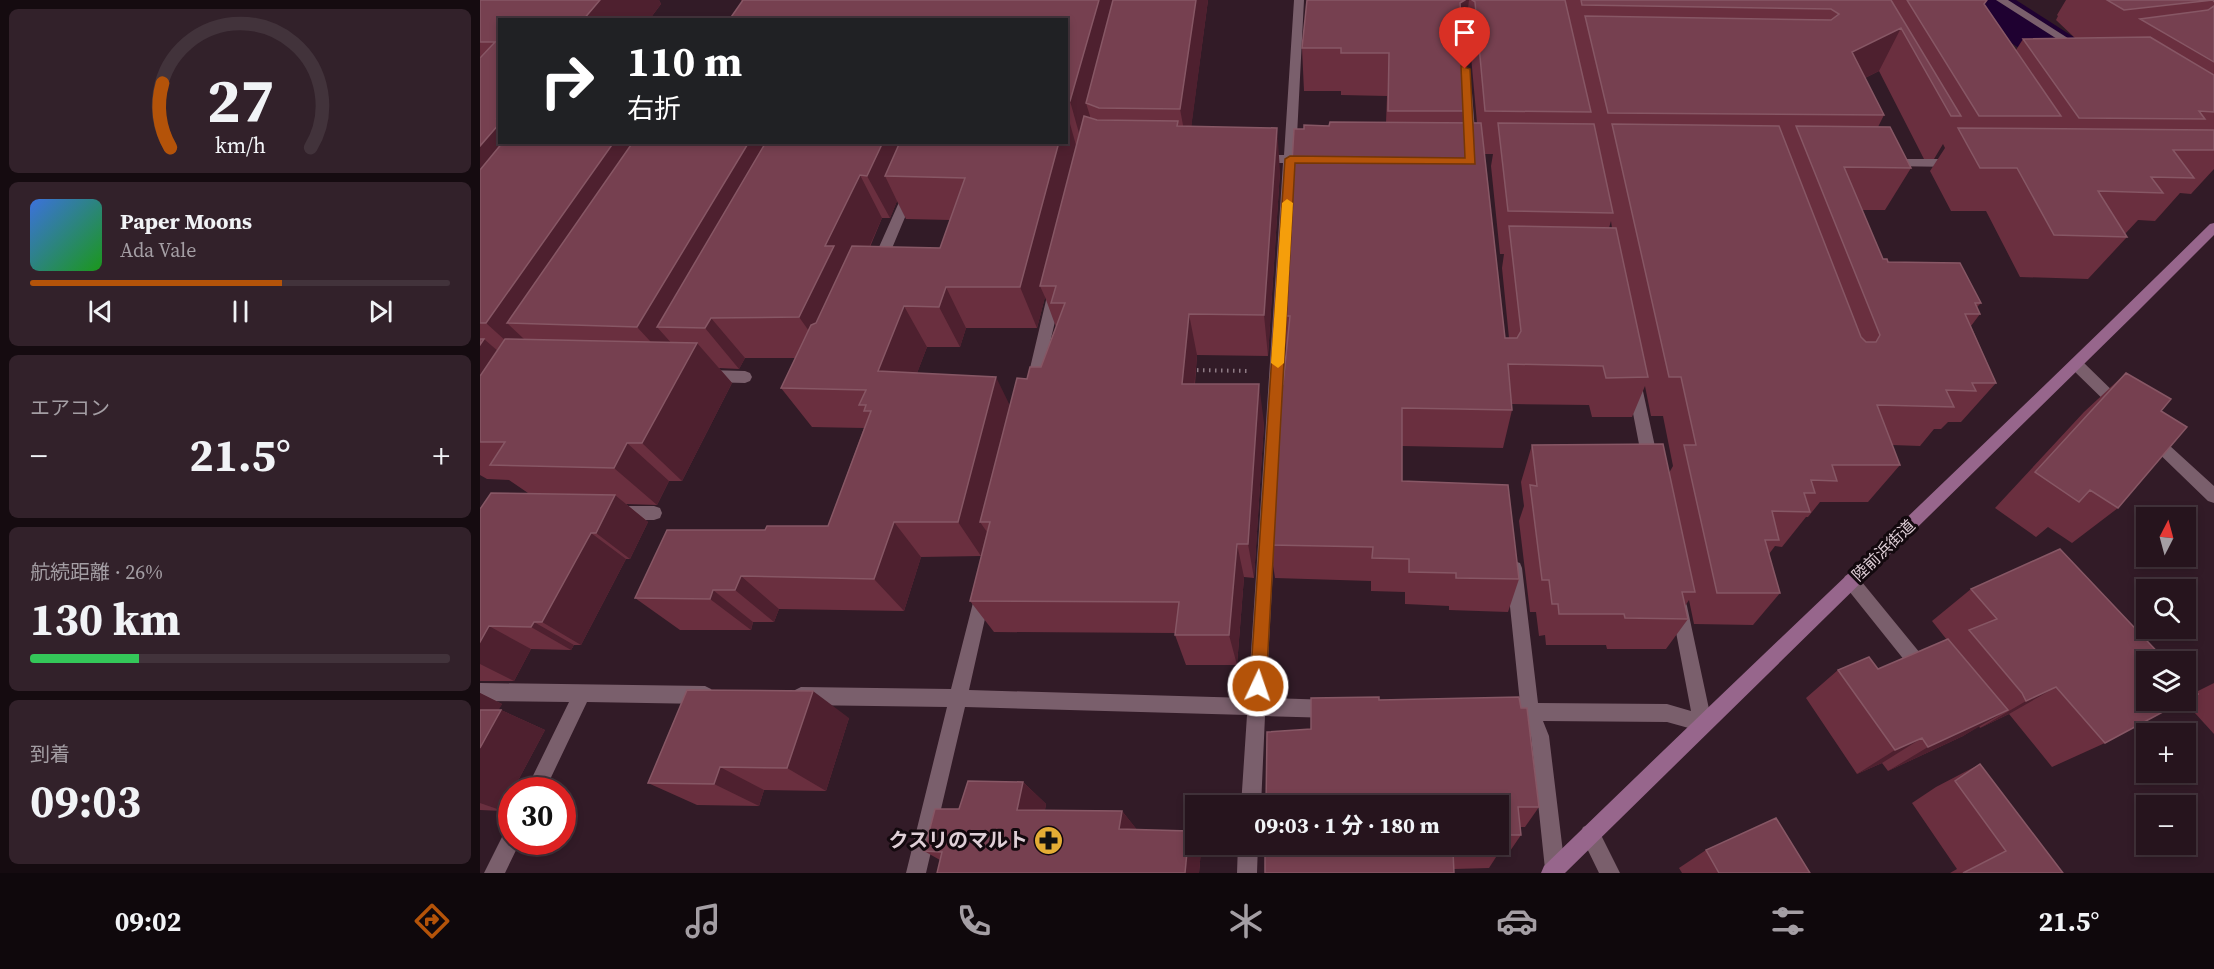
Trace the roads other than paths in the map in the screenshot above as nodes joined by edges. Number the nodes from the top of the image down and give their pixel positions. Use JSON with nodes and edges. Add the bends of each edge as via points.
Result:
{"nodes":[{"id":1,"x":1299,"y":0,"type":"edge"},
{"id":2,"x":2001,"y":0,"type":"edge"},
{"id":3,"x":2093,"y":57,"type":"edge"},
{"id":4,"x":1465,"y":80,"type":"edge"},
{"id":5,"x":1244,"y":158,"type":"edge"},
{"id":6,"x":1290,"y":159,"type":"junction"},
{"id":7,"x":1324,"y":160,"type":"edge"},
{"id":8,"x":1471,"y":162,"type":"edge"},
{"id":9,"x":1966,"y":163,"type":"edge"},
{"id":10,"x":1873,"y":164,"type":"edge"},
{"id":11,"x":915,"y":179,"type":"edge"},
{"id":12,"x":2214,"y":227,"type":"edge"},
{"id":13,"x":874,"y":274,"type":"edge"},
{"id":14,"x":1059,"y":276,"type":"edge"},
{"id":15,"x":2077,"y":365,"type":"junction"},
{"id":16,"x":1631,"y":367,"type":"edge"},
{"id":17,"x":691,"y":375,"type":"edge"},
{"id":18,"x":745,"y":377,"type":"dead end"},
{"id":19,"x":1029,"y":401,"type":"edge"},
{"id":20,"x":2125,"y":412,"type":"edge"},
{"id":21,"x":2142,"y":428,"type":"edge"},
{"id":22,"x":1654,"y":482,"type":"edge"},
{"id":23,"x":2214,"y":496,"type":"edge"},
{"id":24,"x":606,"y":512,"type":"edge"},
{"id":25,"x":654,"y":513,"type":"dead end"},
{"id":26,"x":1513,"y":553,"type":"edge"},
{"id":27,"x":988,"y":572,"type":"edge"},
{"id":28,"x":1851,"y":581,"type":"junction"},
{"id":29,"x":1677,"y":597,"type":"edge"},
{"id":30,"x":1932,"y":681,"type":"edge"},
{"id":31,"x":480,"y":692,"type":"edge"},
{"id":32,"x":582,"y":694,"type":"junction"},
{"id":33,"x":723,"y":695,"type":"edge"},
{"id":34,"x":782,"y":696,"type":"edge"},
{"id":35,"x":958,"y":698,"type":"junction"},
{"id":36,"x":1257,"y":708,"type":"junction"},
{"id":37,"x":1352,"y":710,"type":"edge"},
{"id":38,"x":1494,"y":712,"type":"edge"},
{"id":39,"x":1530,"y":712,"type":"junction"},
{"id":40,"x":1703,"y":723,"type":"junction"},
{"id":41,"x":541,"y":777,"type":"edge"},
{"id":42,"x":1252,"y":795,"type":"edge"},
{"id":43,"x":1590,"y":834,"type":"junction"},
{"id":44,"x":503,"y":855,"type":"edge"},
{"id":45,"x":1248,"y":855,"type":"edge"},
{"id":46,"x":1553,"y":871,"type":"edge"},
{"id":47,"x":494,"y":873,"type":"edge"},
{"id":48,"x":916,"y":873,"type":"edge"},
{"id":49,"x":1247,"y":873,"type":"edge"},
{"id":50,"x":1610,"y":873,"type":"edge"}],
"edges":[{"from":1,"to":6,"type":"street"},
{"from":2,"to":3,"type":"street"},
{"from":4,"to":8,"type":"street"},
{"from":5,"to":6,"type":"street"},
{"from":6,"to":7,"type":"street"},
{"from":6,"to":36,"type":"street"},
{"from":9,"to":10,"type":"street","via":[[1942,158]]},
{"from":11,"to":13,"type":"street"},
{"from":12,"to":15,"type":"street","name":"陸前浜街道"},
{"from":14,"to":19,"type":"street"},
{"from":15,"to":20,"type":"street"},
{"from":15,"to":28,"type":"street","name":"陸前浜街道"},
{"from":16,"to":22,"type":"street"},
{"from":17,"to":18,"type":"street"},
{"from":21,"to":23,"type":"street"},
{"from":24,"to":25,"type":"street"},
{"from":26,"to":39,"type":"street"},
{"from":27,"to":35,"type":"street"},
{"from":28,"to":30,"type":"street"},
{"from":28,"to":40,"type":"street","name":"陸前浜街道"},
{"from":29,"to":40,"type":"street"},
{"from":31,"to":32,"type":"street"},
{"from":32,"to":33,"type":"street"},
{"from":32,"to":41,"type":"street"},
{"from":34,"to":35,"type":"street"},
{"from":35,"to":36,"type":"street"},
{"from":35,"to":48,"type":"street"},
{"from":36,"to":37,"type":"street"},
{"from":36,"to":42,"type":"street"},
{"from":38,"to":39,"type":"street"},
{"from":39,"to":40,"type":"street","via":[[1667,713]]},
{"from":39,"to":46,"type":"street","via":[[1540,736]]},
{"from":40,"to":43,"type":"street","name":"陸前浜街道"},
{"from":43,"to":46,"type":"street","name":"陸前浜街道"},
{"from":43,"to":50,"type":"street"},
{"from":44,"to":47,"type":"street"},
{"from":45,"to":49,"type":"street"}]}
